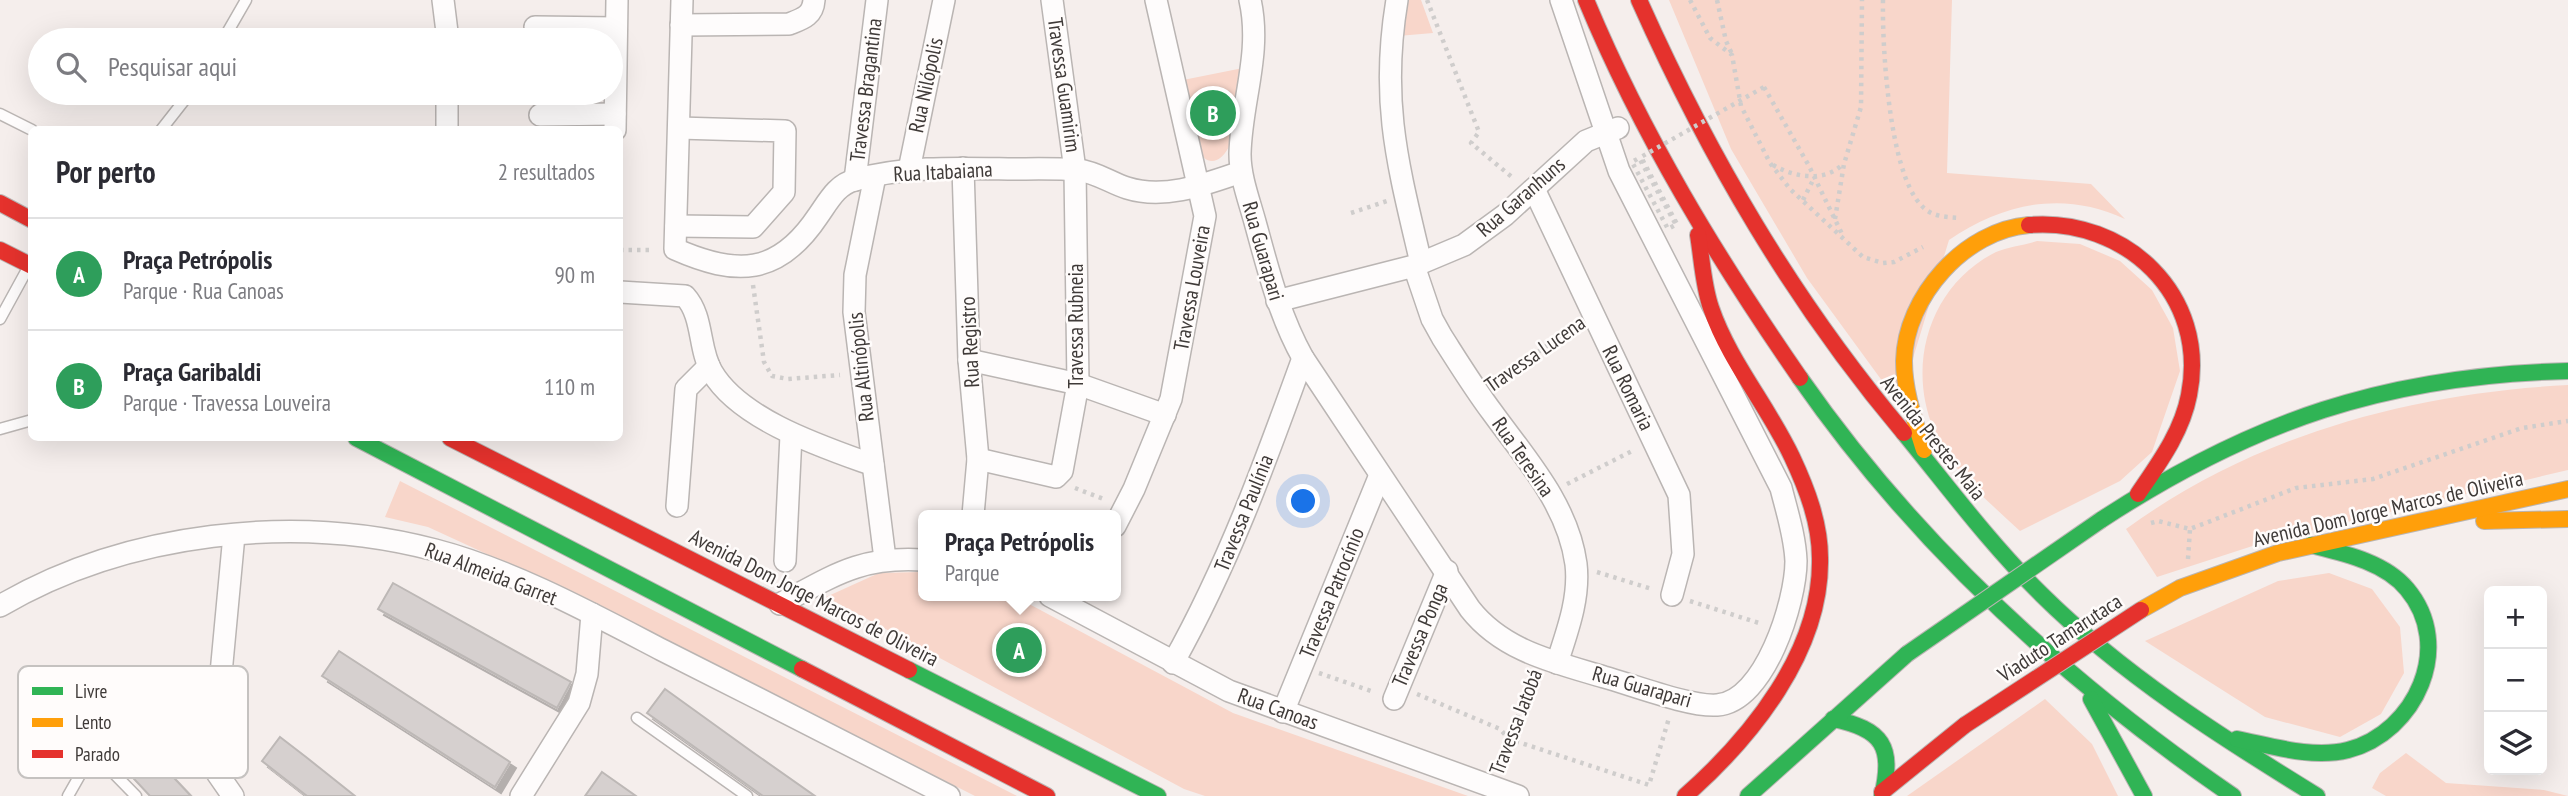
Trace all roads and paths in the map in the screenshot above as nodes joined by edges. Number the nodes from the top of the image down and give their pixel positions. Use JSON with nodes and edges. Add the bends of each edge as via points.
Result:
{"nodes":[{"id":1,"x":246,"y":0,"type":"edge"},
{"id":2,"x":443,"y":0,"type":"edge"},
{"id":3,"x":617,"y":0,"type":"edge"},
{"id":4,"x":682,"y":0,"type":"edge"},
{"id":5,"x":814,"y":0,"type":"edge"},
{"id":6,"x":877,"y":0,"type":"edge"},
{"id":7,"x":944,"y":0,"type":"edge"},
{"id":8,"x":1052,"y":0,"type":"edge"},
{"id":9,"x":1156,"y":0,"type":"edge"},
{"id":10,"x":1250,"y":0,"type":"edge"},
{"id":11,"x":1397,"y":0,"type":"edge"},
{"id":12,"x":1427,"y":0,"type":"edge"},
{"id":13,"x":1561,"y":0,"type":"edge"},
{"id":14,"x":1586,"y":0,"type":"edge"},
{"id":15,"x":1639,"y":0,"type":"edge"},
{"id":16,"x":1690,"y":0,"type":"edge"},
{"id":17,"x":1717,"y":0,"type":"edge"},
{"id":18,"x":1861,"y":0,"type":"edge"},
{"id":19,"x":1883,"y":0,"type":"edge"},
{"id":20,"x":681,"y":25,"type":"junction"},
{"id":21,"x":535,"y":27,"type":"dead end"},
{"id":22,"x":230,"y":28,"type":"edge"},
{"id":23,"x":446,"y":28,"type":"edge"},
{"id":24,"x":616,"y":28,"type":"joint"},
{"id":25,"x":1732,"y":55,"type":"junction"},
{"id":26,"x":181,"y":105,"type":"edge"},
{"id":27,"x":447,"y":105,"type":"edge"},
{"id":28,"x":0,"y":114,"type":"edge"},
{"id":29,"x":540,"y":114,"type":"dead end"},
{"id":30,"x":1640,"y":120,"type":"junction"},
{"id":31,"x":615,"y":122,"type":"edge"},
{"id":32,"x":164,"y":126,"type":"edge"},
{"id":33,"x":447,"y":126,"type":"edge"},
{"id":34,"x":28,"y":128,"type":"edge"},
{"id":35,"x":679,"y":128,"type":"junction"},
{"id":36,"x":1607,"y":132,"type":"junction"},
{"id":37,"x":1770,"y":163,"type":"junction"},
{"id":38,"x":1844,"y":164,"type":"junction"},
{"id":39,"x":963,"y":168,"type":"junction"},
{"id":40,"x":909,"y":170,"type":"junction"},
{"id":41,"x":1075,"y":170,"type":"junction"},
{"id":42,"x":1241,"y":172,"type":"junction"},
{"id":43,"x":1815,"y":177,"type":"junction"},
{"id":44,"x":865,"y":178,"type":"junction"},
{"id":45,"x":1200,"y":187,"type":"junction"},
{"id":46,"x":1532,"y":190,"type":"junction"},
{"id":47,"x":1405,"y":196,"type":"junction"},
{"id":48,"x":1803,"y":200,"type":"junction"},
{"id":49,"x":0,"y":204,"type":"edge"},
{"id":50,"x":1351,"y":213,"type":"dead end"},
{"id":51,"x":28,"y":218,"type":"edge"},
{"id":52,"x":1835,"y":219,"type":"junction"},
{"id":53,"x":1696,"y":220,"type":"junction"},
{"id":54,"x":1675,"y":223,"type":"dead end"},
{"id":55,"x":676,"y":226,"type":"junction"},
{"id":56,"x":1956,"y":226,"type":"dead end"},
{"id":57,"x":1844,"y":240,"type":"junction"},
{"id":58,"x":1925,"y":246,"type":"dead end"},
{"id":59,"x":675,"y":249,"type":"junction"},
{"id":60,"x":0,"y":250,"type":"edge"},
{"id":61,"x":623,"y":250,"type":"edge"},
{"id":62,"x":28,"y":264,"type":"edge"},
{"id":63,"x":1417,"y":264,"type":"junction"},
{"id":64,"x":750,"y":267,"type":"junction"},
{"id":65,"x":28,"y":271,"type":"edge"},
{"id":66,"x":623,"y":292,"type":"edge"},
{"id":67,"x":1277,"y":302,"type":"junction"},
{"id":68,"x":1592,"y":314,"type":"junction"},
{"id":69,"x":0,"y":319,"type":"edge"},
{"id":70,"x":1303,"y":358,"type":"junction"},
{"id":71,"x":969,"y":360,"type":"junction"},
{"id":72,"x":709,"y":366,"type":"junction"},
{"id":73,"x":2568,"y":371,"type":"edge"},
{"id":74,"x":860,"y":374,"type":"junction"},
{"id":75,"x":1078,"y":384,"type":"junction"},
{"id":76,"x":1479,"y":394,"type":"junction"},
{"id":77,"x":1165,"y":415,"type":"junction"},
{"id":78,"x":28,"y":421,"type":"edge"},
{"id":79,"x":2568,"y":421,"type":"edge"},
{"id":80,"x":0,"y":429,"type":"edge"},
{"id":81,"x":791,"y":435,"type":"junction"},
{"id":82,"x":1653,"y":440,"type":"junction"},
{"id":83,"x":362,"y":441,"type":"edge"},
{"id":84,"x":456,"y":441,"type":"edge"},
{"id":85,"x":978,"y":459,"type":"junction"},
{"id":86,"x":1929,"y":464,"type":"junction"},
{"id":87,"x":873,"y":465,"type":"junction"},
{"id":88,"x":1380,"y":475,"type":"junction"},
{"id":89,"x":1056,"y":477,"type":"junction"},
{"id":90,"x":2568,"y":489,"type":"edge"},
{"id":91,"x":1550,"y":492,"type":"junction"},
{"id":92,"x":2138,"y":494,"type":"junction"},
{"id":93,"x":677,"y":506,"type":"dead end"},
{"id":94,"x":973,"y":510,"type":"edge"},
{"id":95,"x":1109,"y":510,"type":"edge"},
{"id":96,"x":1121,"y":515,"type":"edge"},
{"id":97,"x":2568,"y":519,"type":"edge"},
{"id":98,"x":2425,"y":523,"type":"junction"},
{"id":99,"x":2190,"y":529,"type":"dead end"},
{"id":100,"x":233,"y":535,"type":"junction"},
{"id":101,"x":2311,"y":545,"type":"junction"},
{"id":102,"x":885,"y":559,"type":"junction"},
{"id":103,"x":918,"y":560,"type":"edge"},
{"id":104,"x":785,"y":561,"type":"dead end"},
{"id":105,"x":1447,"y":571,"type":"junction"},
{"id":106,"x":2180,"y":588,"type":"joint"},
{"id":107,"x":1672,"y":595,"type":"dead end"},
{"id":108,"x":1067,"y":601,"type":"edge"},
{"id":109,"x":780,"y":604,"type":"junction"},
{"id":110,"x":0,"y":606,"type":"edge"},
{"id":111,"x":592,"y":614,"type":"junction"},
{"id":112,"x":1549,"y":660,"type":"junction"},
{"id":113,"x":1173,"y":663,"type":"junction"},
{"id":114,"x":221,"y":666,"type":"edge"},
{"id":115,"x":1302,"y":667,"type":"junction"},
{"id":116,"x":2084,"y":685,"type":"junction"},
{"id":117,"x":1675,"y":697,"type":"junction"},
{"id":118,"x":1394,"y":699,"type":"junction"},
{"id":119,"x":1283,"y":712,"type":"junction"},
{"id":120,"x":637,"y":718,"type":"dead end"},
{"id":121,"x":1833,"y":719,"type":"junction"},
{"id":122,"x":2219,"y":736,"type":"junction"},
{"id":123,"x":1509,"y":739,"type":"junction"},
{"id":124,"x":78,"y":778,"type":"edge"},
{"id":125,"x":118,"y":778,"type":"edge"},
{"id":126,"x":220,"y":778,"type":"edge"},
{"id":127,"x":1491,"y":786,"type":"junction"},
{"id":128,"x":1760,"y":791,"type":"edge"},
{"id":129,"x":1881,"y":794,"type":"edge"},
{"id":130,"x":68,"y":796,"type":"edge"},
{"id":131,"x":136,"y":796,"type":"edge"},
{"id":132,"x":233,"y":796,"type":"edge"},
{"id":133,"x":521,"y":796,"type":"edge"},
{"id":134,"x":747,"y":796,"type":"edge"},
{"id":135,"x":949,"y":796,"type":"edge"},
{"id":136,"x":1047,"y":796,"type":"edge"},
{"id":137,"x":1158,"y":796,"type":"edge"},
{"id":138,"x":1518,"y":796,"type":"edge"},
{"id":139,"x":1685,"y":796,"type":"edge"},
{"id":140,"x":1748,"y":796,"type":"edge"},
{"id":141,"x":2144,"y":796,"type":"edge"},
{"id":142,"x":2233,"y":796,"type":"edge"},
{"id":143,"x":2317,"y":796,"type":"edge"}],
"edges":[{"from":1,"to":22,"type":"lane"},
{"from":2,"to":23,"type":"street"},
{"from":3,"to":24,"type":"street"},
{"from":4,"to":20,"type":"street"},
{"from":5,"to":20,"type":"street","via":[[805,18],[789,24]]},
{"from":6,"to":44,"type":"street","name":"Travessa Bragantina"},
{"from":7,"to":40,"type":"street","name":"Rua Nilópolis"},
{"from":8,"to":41,"type":"street","name":"Travessa Guamirim"},
{"from":9,"to":45,"type":"street","name":"Travessa Louveira"},
{"from":10,"to":42,"type":"street","name":"Rua Guarapari","via":[[1254,58]]},
{"from":11,"to":47,"type":"street","name":"Rua Teresina","via":[[1389,104]]},
{"from":12,"to":46,"type":"path","via":[[1479,132],[1471,143]]},
{"from":13,"to":36,"type":"street","name":"Rua Guarapari"},
{"from":14,"to":30,"type":"main road"},
{"from":15,"to":86,"type":"main road","name":"Avenida Prestes Maia","via":[[1681,96],[1733,194],[1825,334]]},
{"from":16,"to":25,"type":"path","via":[[1710,38]]},
{"from":17,"to":25,"type":"path"},
{"from":18,"to":38,"type":"path","via":[[1861,107]]},
{"from":19,"to":56,"type":"path","via":[[1885,64],[1906,176],[1926,210],[1965,218]]},
{"from":20,"to":35,"type":"street"},
{"from":21,"to":24,"type":"street"},
{"from":25,"to":37,"type":"path","via":[[1741,106]]},
{"from":26,"to":32,"type":"lane"},
{"from":27,"to":33,"type":"street"},
{"from":28,"to":34,"type":"lane"},
{"from":29,"to":31,"type":"street"},
{"from":30,"to":36,"type":"street","name":"Rua Garanhuns"},
{"from":30,"to":53,"type":"main road"},
{"from":35,"to":55,"type":"street"},
{"from":35,"to":55,"type":"street","via":[[785,131],[784,192],[753,227]]},
{"from":36,"to":46,"type":"street","name":"Rua Garanhuns","via":[[1586,141]]},
{"from":36,"to":117,"type":"street","name":"Rua Guarapari","via":[[1619,171],[1781,488],[1795,542],[1794,578],[1779,638],[1749,688],[1734,701],[1716,706]]},
{"from":37,"to":43,"type":"path","via":[[1787,172]]},
{"from":37,"to":48,"type":"path"},
{"from":38,"to":43,"type":"path"},
{"from":38,"to":52,"type":"path"},
{"from":39,"to":40,"type":"street","name":"Rua Itabaiana"},
{"from":39,"to":41,"type":"street","name":"Rua Itabaiana"},
{"from":39,"to":71,"type":"street","name":"Rua Registro"},
{"from":40,"to":44,"type":"street","name":"Rua Itabaiana"},
{"from":41,"to":45,"type":"street","name":"Rua Itabaiana","via":[[1139,191]]},
{"from":41,"to":75,"type":"street","name":"Travessa Rubneia"},
{"from":42,"to":45,"type":"street","name":"Rua Itabaiana"},
{"from":42,"to":67,"type":"street","name":"Rua Guarapari"},
{"from":43,"to":48,"type":"path"},
{"from":43,"to":52,"type":"path"},
{"from":43,"to":54,"type":"path","bridge":true,"via":[[1764,87],[1641,158],[1677,224],[1668,229],[1632,162],[1639,158]]},
{"from":44,"to":64,"type":"street","via":[[838,189],[793,246]]},
{"from":44,"to":74,"type":"street","name":"Rua Altinópolis","via":[[854,312]]},
{"from":45,"to":77,"type":"street","name":"Travessa Louveira","via":[[1203,240]]},
{"from":46,"to":63,"type":"street","name":"Rua Garanhuns","via":[[1464,245]]},
{"from":46,"to":68,"type":"street","name":"Rua Romaria"},
{"from":47,"to":50,"type":"path"},
{"from":47,"to":63,"type":"street","name":"Rua Teresina"},
{"from":48,"to":57,"type":"path"},
{"from":49,"to":51,"type":"main road"},
{"from":52,"to":57,"type":"path"},
{"from":53,"to":116,"type":"main road","via":[[1840,434],[1965,577]]},
{"from":53,"to":139,"type":"main road","via":[[1713,314],[1809,494],[1821,546],[1821,570],[1813,616],[1774,696],[1730,755]]},
{"from":55,"to":59,"type":"street"},
{"from":57,"to":58,"type":"path","via":[[1863,257],[1883,263],[1905,258]]},
{"from":59,"to":61,"type":"path"},
{"from":59,"to":64,"type":"street","via":[[725,267]]},
{"from":60,"to":62,"type":"main road"},
{"from":63,"to":67,"type":"street","name":"Rua Garanhuns"},
{"from":63,"to":76,"type":"street","name":"Rua Teresina","via":[[1432,318]]},
{"from":64,"to":74,"type":"path","via":[[764,362],[772,376]]},
{"from":65,"to":69,"type":"lane"},
{"from":66,"to":72,"type":"street","via":[[685,296],[694,308]]},
{"from":67,"to":70,"type":"street","name":"Rua Guarapari"},
{"from":68,"to":76,"type":"path","name":"Travessa Lucena"},
{"from":68,"to":82,"type":"street","name":"Rua Romaria"},
{"from":70,"to":88,"type":"street","name":"Rua Guarapari"},
{"from":70,"to":113,"type":"street","name":"Travessa Paulínia","via":[[1240,529]]},
{"from":71,"to":75,"type":"street"},
{"from":71,"to":85,"type":"street","name":"Rua Registro"},
{"from":72,"to":81,"type":"street","via":[[734,395]]},
{"from":72,"to":93,"type":"street","via":[[686,389]]},
{"from":73,"to":92,"type":"main road","via":[[2441,379],[2377,393],[2233,444]]},
{"from":74,"to":87,"type":"street","name":"Rua Altinópolis"},
{"from":75,"to":77,"type":"street"},
{"from":75,"to":89,"type":"street","name":"Travessa Rubneia","via":[[1062,471]]},
{"from":76,"to":91,"type":"street","name":"Rua Teresina"},
{"from":77,"to":96,"type":"street","name":"Travessa Louveira"},
{"from":78,"to":80,"type":"lane"},
{"from":79,"to":99,"type":"path","via":[[2522,428],[2373,479],[2296,488]]},
{"from":81,"to":87,"type":"street"},
{"from":81,"to":104,"type":"street"},
{"from":82,"to":91,"type":"path"},
{"from":82,"to":107,"type":"street","name":"Rua Romaria","via":[[1682,509],[1682,566]]},
{"from":83,"to":136,"type":"main road"},
{"from":84,"to":109,"type":"main road","name":"Avenida Dom Jorge Marcos de Oliveira"},
{"from":85,"to":89,"type":"street"},
{"from":85,"to":94,"type":"street","name":"Rua Registro"},
{"from":86,"to":92,"type":"main road","via":[[1904,376],[1909,328],[1926,293],[1974,242],[2002,230],[2088,226],[2135,251],[2161,277],[2183,313],[2192,350],[2189,397],[2182,418]]},
{"from":86,"to":122,"type":"main road","name":"Avenida Prestes Maia","via":[[1978,528],[2061,613]]},
{"from":87,"to":102,"type":"street","name":"Rua Altinópolis"},
{"from":88,"to":105,"type":"street","name":"Rua Guarapari"},
{"from":88,"to":115,"type":"street","name":"Travessa Patrocínio"},
{"from":89,"to":95,"type":"path"},
{"from":90,"to":98,"type":"main road","name":"Avenida Dom Jorge Marcos de Oliveira"},
{"from":91,"to":112,"type":"street","name":"Rua Teresina","via":[[1576,565],[1572,616]]},
{"from":92,"to":121,"type":"main road","bridge":true,"via":[[1907,654]]},
{"from":97,"to":98,"type":"main road"},
{"from":98,"to":101,"type":"main road","name":"Avenida Dom Jorge Marcos de Oliveira"},
{"from":100,"to":110,"type":"street","name":"Rua Almeida Garret","via":[[110,558],[30,588]]},
{"from":100,"to":111,"type":"street","name":"Rua Almeida Garret","via":[[331,533],[400,541],[472,562]]},
{"from":100,"to":114,"type":"street"},
{"from":101,"to":106,"type":"main road","name":"Avenida Dom Jorge Marcos de Oliveira"},
{"from":101,"to":122,"type":"main road","via":[[2385,572],[2414,595],[2431,640],[2427,674],[2418,694],[2395,726],[2346,751],[2298,750]]},
{"from":102,"to":103,"type":"street"},
{"from":102,"to":109,"type":"street","via":[[860,564]]},
{"from":105,"to":112,"type":"street","name":"Rua Guarapari","via":[[1488,629]]},
{"from":105,"to":118,"type":"street","name":"Travessa Ponga"},
{"from":106,"to":129,"type":"main road","name":"Viaduto Tamarutaca","bridge":true,"via":[[1965,725]]},
{"from":108,"to":113,"type":"street","name":"Rua Canoas"},
{"from":109,"to":137,"type":"main road","name":"Avenida Dom Jorge Marcos de Oliveira"},
{"from":111,"to":133,"type":"street","via":[[587,674],[579,703]]},
{"from":111,"to":135,"type":"street","name":"Rua Almeida Garret"},
{"from":112,"to":117,"type":"street","name":"Rua Guarapari"},
{"from":112,"to":123,"type":"path","name":"Travessa Jatobá"},
{"from":113,"to":119,"type":"street","name":"Rua Canoas"},
{"from":115,"to":118,"type":"path"},
{"from":115,"to":119,"type":"street","name":"Travessa Patrocínio"},
{"from":116,"to":141,"type":"main road"},
{"from":116,"to":142,"type":"main road","via":[[2169,753]]},
{"from":117,"to":123,"type":"path","via":[[1649,785]]},
{"from":118,"to":123,"type":"path","via":[[1406,704],[1411,692],[1500,729]]},
{"from":119,"to":127,"type":"street","name":"Rua Canoas"},
{"from":120,"to":134,"type":"lane"},
{"from":121,"to":128,"type":"main road"},
{"from":121,"to":129,"type":"main road","via":[[1867,727],[1883,742],[1890,770]]},
{"from":122,"to":143,"type":"main road","name":"Avenida Prestes Maia"},
{"from":123,"to":127,"type":"path","name":"Travessa Jatobá"},
{"from":124,"to":130,"type":"lane"},
{"from":125,"to":131,"type":"lane"},
{"from":126,"to":132,"type":"street"},
{"from":127,"to":138,"type":"street","name":"Rua Canoas"},
{"from":128,"to":140,"type":"main road"}]}
